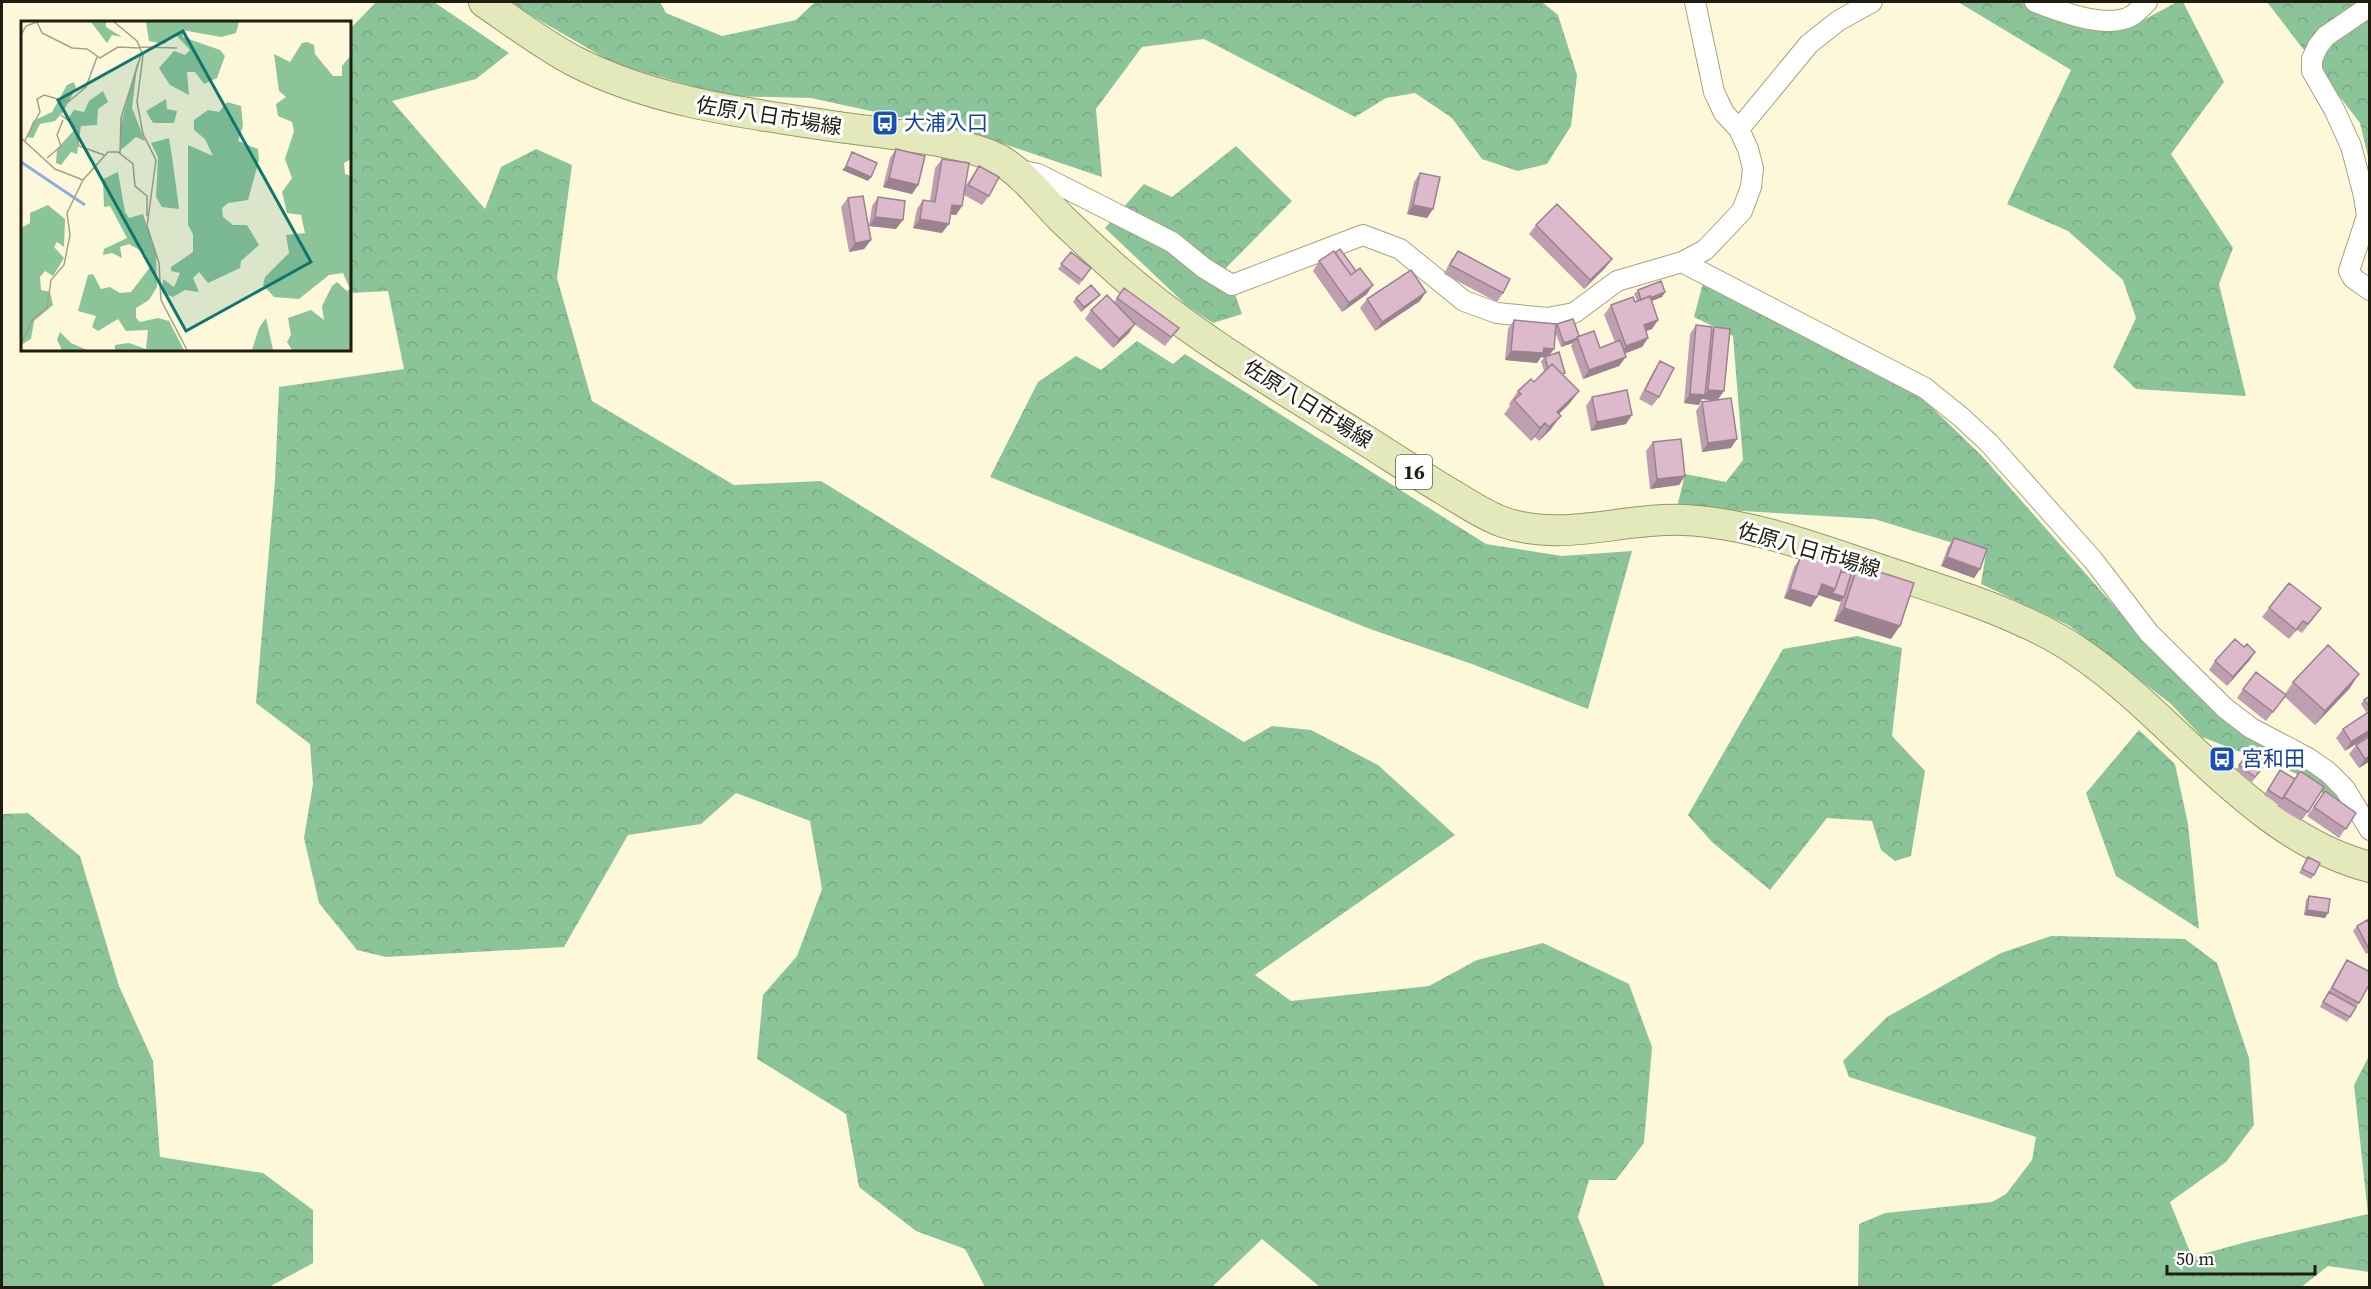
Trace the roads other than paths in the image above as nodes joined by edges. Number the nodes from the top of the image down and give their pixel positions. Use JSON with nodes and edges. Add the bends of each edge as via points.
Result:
{"nodes":[{"id":1,"x":484,"y":2,"type":"edge"},
{"id":2,"x":1695,"y":2,"type":"edge"},
{"id":3,"x":1872,"y":2,"type":"edge"},
{"id":4,"x":2036,"y":2,"type":"edge"},
{"id":5,"x":2147,"y":2,"type":"edge"},
{"id":6,"x":2370,"y":6,"type":"edge"},
{"id":7,"x":1739,"y":129,"type":"junction"},
{"id":8,"x":1011,"y":168,"type":"junction"},
{"id":9,"x":1682,"y":262,"type":"junction"},
{"id":10,"x":2370,"y":290,"type":"edge"},
{"id":11,"x":2370,"y":830,"type":"edge"},
{"id":12,"x":2370,"y":867,"type":"edge"}],
"edges":[{"from":1,"to":8,"type":"main road","name":"佐原八日市場線","number":"16","via":[[578,63],[663,94],[728,111],[937,142],[996,158]]},
{"from":2,"to":7,"type":"street","via":[[1714,92],[1724,114]]},
{"from":3,"to":7,"type":"street","via":[[1838,21],[1809,44]]},
{"from":4,"to":5,"type":"street","via":[[2084,19],[2111,20],[2132,16]]},
{"from":6,"to":10,"type":"street","via":[[2326,36],[2312,59],[2312,71],[2352,146],[2367,216],[2349,271]]},
{"from":7,"to":9,"type":"street","via":[[1753,168],[1742,210],[1705,250]]},
{"from":8,"to":9,"type":"street","via":[[1038,174],[1172,242],[1232,285],[1363,235],[1400,249],[1464,301],[1497,313],[1547,318],[1574,313],[1617,281]]},
{"from":8,"to":12,"type":"main road","name":"佐原八日市場線","number":"16","via":[[1126,278],[1162,307],[1234,357],[1480,512],[1502,522],[1545,530],[1686,520],[1734,528],[1791,540],[1970,600],[2054,636],[2088,658],[2260,809],[2309,842]]},
{"from":9,"to":11,"type":"street","via":[[1925,388],[1961,417],[2093,560],[2148,633],[2225,708],[2328,772],[2345,789]]}]}
